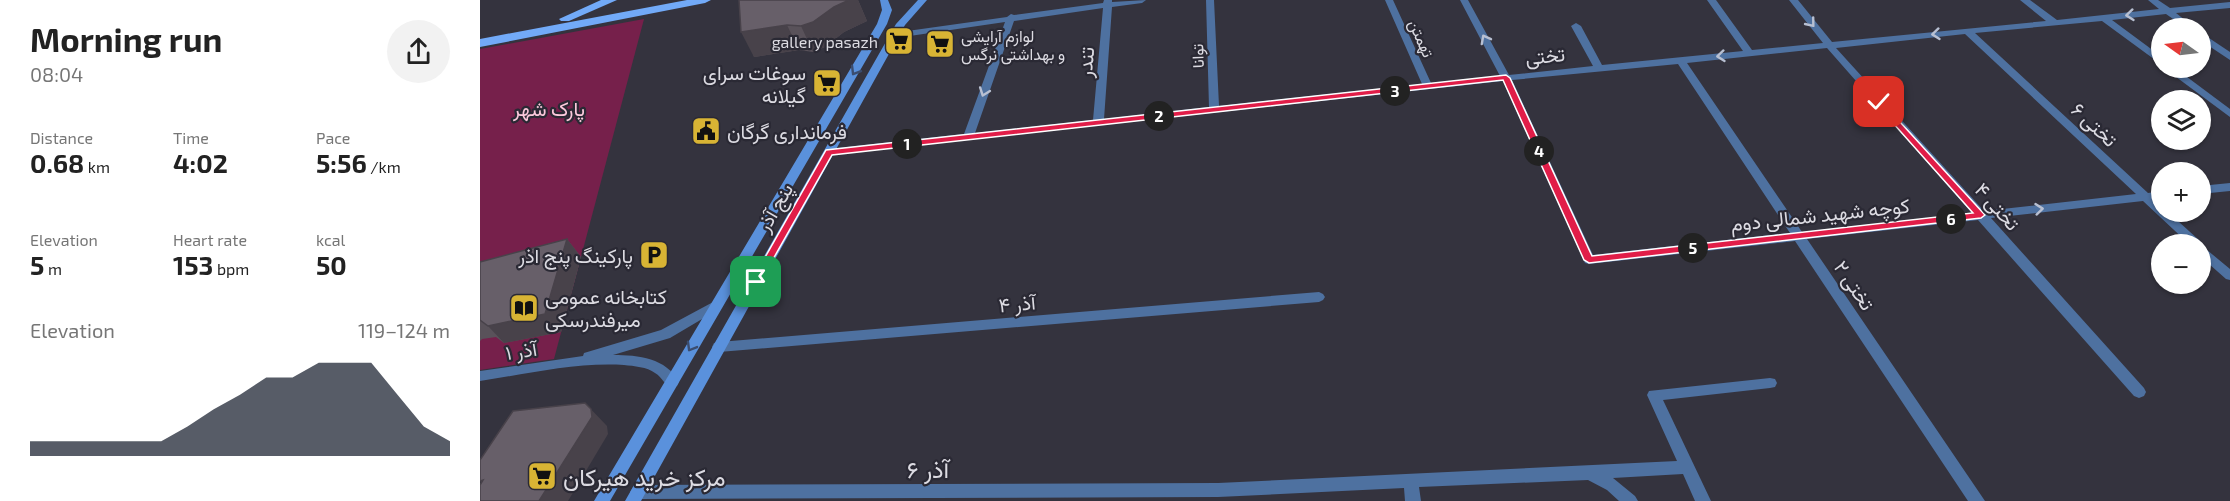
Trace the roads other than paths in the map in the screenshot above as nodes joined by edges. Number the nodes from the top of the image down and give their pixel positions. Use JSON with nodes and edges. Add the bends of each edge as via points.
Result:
{"nodes":[{"id":1,"x":612,"y":0,"type":"edge"},
{"id":2,"x":705,"y":0,"type":"edge"},
{"id":3,"x":884,"y":0,"type":"edge"},
{"id":4,"x":923,"y":0,"type":"edge"},
{"id":5,"x":1142,"y":0,"type":"edge"},
{"id":6,"x":1210,"y":0,"type":"edge"},
{"id":7,"x":1389,"y":0,"type":"edge"},
{"id":8,"x":1464,"y":0,"type":"edge"},
{"id":9,"x":1711,"y":0,"type":"edge"},
{"id":10,"x":1793,"y":0,"type":"edge"},
{"id":11,"x":2024,"y":0,"type":"edge"},
{"id":12,"x":2152,"y":0,"type":"edge"},
{"id":13,"x":1108,"y":2,"type":"edge"},
{"id":14,"x":2230,"y":4,"type":"edge"},
{"id":15,"x":2167,"y":11,"type":"junction"},
{"id":16,"x":625,"y":16,"type":"junction"},
{"id":17,"x":1011,"y":17,"type":"junction"},
{"id":18,"x":2103,"y":17,"type":"junction"},
{"id":19,"x":2177,"y":18,"type":"edge"},
{"id":20,"x":2054,"y":22,"type":"junction"},
{"id":21,"x":1576,"y":26,"type":"dead end"},
{"id":22,"x":1967,"y":31,"type":"junction"},
{"id":23,"x":896,"y":35,"type":"junction"},
{"id":24,"x":480,"y":36,"type":"edge"},
{"id":25,"x":480,"y":43,"type":"edge"},
{"id":26,"x":2211,"y":43,"type":"edge"},
{"id":27,"x":1828,"y":45,"type":"junction"},
{"id":28,"x":1749,"y":53,"type":"junction"},
{"id":29,"x":2151,"y":54,"type":"edge"},
{"id":30,"x":2230,"y":57,"type":"edge"},
{"id":31,"x":1680,"y":60,"type":"junction"},
{"id":32,"x":1599,"y":68,"type":"junction"},
{"id":33,"x":1506,"y":78,"type":"junction"},
{"id":34,"x":2182,"y":78,"type":"edge"},
{"id":35,"x":1428,"y":87,"type":"junction"},
{"id":36,"x":1214,"y":110,"type":"junction"},
{"id":37,"x":2230,"y":114,"type":"edge"},
{"id":38,"x":1098,"y":123,"type":"junction"},
{"id":39,"x":968,"y":137,"type":"junction"},
{"id":40,"x":830,"y":152,"type":"junction"},
{"id":41,"x":2230,"y":187,"type":"edge"},
{"id":42,"x":2211,"y":189,"type":"edge"},
{"id":43,"x":2151,"y":196,"type":"edge"},
{"id":44,"x":2145,"y":197,"type":"junction"},
{"id":45,"x":1981,"y":215,"type":"junction"},
{"id":46,"x":2185,"y":234,"type":"edge"},
{"id":47,"x":1798,"y":236,"type":"junction"},
{"id":48,"x":2211,"y":259,"type":"edge"},
{"id":49,"x":2230,"y":276,"type":"edge"},
{"id":50,"x":1319,"y":297,"type":"dead end"},
{"id":51,"x":715,"y":306,"type":"junction"},
{"id":52,"x":718,"y":347,"type":"junction"},
{"id":53,"x":568,"y":363,"type":"junction"},
{"id":54,"x":480,"y":376,"type":"edge"},
{"id":55,"x":672,"y":382,"type":"junction"},
{"id":56,"x":1770,"y":383,"type":"dead end"},
{"id":57,"x":2139,"y":392,"type":"dead end"},
{"id":58,"x":1687,"y":467,"type":"junction"},
{"id":59,"x":1590,"y":473,"type":"junction"},
{"id":60,"x":1411,"y":481,"type":"junction"},
{"id":61,"x":1217,"y":495,"type":"edge"},
{"id":62,"x":635,"y":497,"type":"edge"},
{"id":63,"x":602,"y":501,"type":"edge"},
{"id":64,"x":1413,"y":501,"type":"edge"},
{"id":65,"x":1630,"y":501,"type":"edge"},
{"id":66,"x":1703,"y":501,"type":"edge"},
{"id":67,"x":1977,"y":501,"type":"edge"}],
"edges":[{"from":1,"to":16,"type":"main road","via":[[612,12]]},
{"from":1,"to":24,"type":"main road","via":[[554,23]]},
{"from":2,"to":16,"type":"main road"},
{"from":3,"to":51,"type":"main road","name":"پنج آذر","one_way":true,"via":[[882,24]]},
{"from":4,"to":23,"type":"main road","name":"پنج آذر"},
{"from":5,"to":13,"type":"street"},
{"from":6,"to":36,"type":"street","name":"توانا"},
{"from":7,"to":35,"type":"street","name":"تهمتن"},
{"from":33,"to":8,"type":"street","one_way":true},
{"from":9,"to":28,"type":"street"},
{"from":10,"to":27,"type":"street","name":"تختی ۴","one_way":true},
{"from":11,"to":20,"type":"street"},
{"from":12,"to":15,"type":"street"},
{"from":13,"to":17,"type":"street"},
{"from":13,"to":38,"type":"street","name":"تندر"},
{"from":14,"to":15,"type":"street","name":"تختی"},
{"from":15,"to":18,"type":"street","name":"تختی","one_way":true},
{"from":15,"to":19,"type":"street"},
{"from":16,"to":25,"type":"main road"},
{"from":17,"to":23,"type":"street"},
{"from":17,"to":39,"type":"street","one_way":true},
{"from":18,"to":20,"type":"street","name":"تختی"},
{"from":18,"to":29,"type":"street"},
{"from":20,"to":22,"type":"street","name":"تختی"},
{"from":21,"to":32,"type":"street"},
{"from":22,"to":27,"type":"street","name":"تختی","one_way":true},
{"from":22,"to":44,"type":"street","name":"تختی ۶"},
{"from":23,"to":40,"type":"main road","name":"پنج آذر"},
{"from":26,"to":30,"type":"street"},
{"from":27,"to":28,"type":"street","name":"تختی"},
{"from":27,"to":45,"type":"street","name":"تختی ۴"},
{"from":28,"to":31,"type":"street","name":"تختی","one_way":true},
{"from":31,"to":32,"type":"street","name":"تختی"},
{"from":31,"to":47,"type":"street","name":"تختی ۲"},
{"from":32,"to":33,"type":"street","name":"تختی"},
{"from":33,"to":35,"type":"street","name":"تختی"},
{"from":33,"to":47,"type":"street","name":"کوچه شهید شمالی دوم","via":[[1589,260]]},
{"from":34,"to":37,"type":"street"},
{"from":35,"to":36,"type":"street","name":"تختی"},
{"from":36,"to":38,"type":"street","name":"تختی"},
{"from":38,"to":39,"type":"street","name":"تختی"},
{"from":39,"to":40,"type":"street","name":"تختی"},
{"from":40,"to":52,"type":"main road","name":"پنج آذر"},
{"from":41,"to":42,"type":"street"},
{"from":43,"to":44,"type":"street","name":"کوچه شهید شمالی دوم"},
{"from":45,"to":44,"type":"street","name":"کوچه شهید شمالی دوم","one_way":true},
{"from":44,"to":46,"type":"street","name":"تختی ۶"},
{"from":45,"to":47,"type":"street","name":"کوچه شهید شمالی دوم"},
{"from":45,"to":57,"type":"street","name":"تختی ۴"},
{"from":47,"to":67,"type":"street","name":"تختی ۲"},
{"from":48,"to":49,"type":"street"},
{"from":50,"to":52,"type":"street","name":"آذر ۴"},
{"from":51,"to":53,"type":"street","via":[[665,334]]},
{"from":51,"to":55,"type":"main road","name":"پنج آذر","one_way":true},
{"from":52,"to":62,"type":"main road","name":"پنج آذر"},
{"from":53,"to":54,"type":"street","name":"۱ آذر"},
{"from":53,"to":55,"type":"street","via":[[629,360],[659,368]]},
{"from":55,"to":63,"type":"main road","name":"پنج آذر"},
{"from":56,"to":58,"type":"street","via":[[1654,395]]},
{"from":58,"to":59,"type":"street","name":"آذر ۶"},
{"from":58,"to":66,"type":"street"},
{"from":59,"to":60,"type":"street","name":"آذر ۶"},
{"from":59,"to":65,"type":"street"},
{"from":60,"to":61,"type":"street","name":"آذر ۶"},
{"from":60,"to":64,"type":"street"},
{"from":61,"to":62,"type":"street","name":"آذر ۶"}]}
